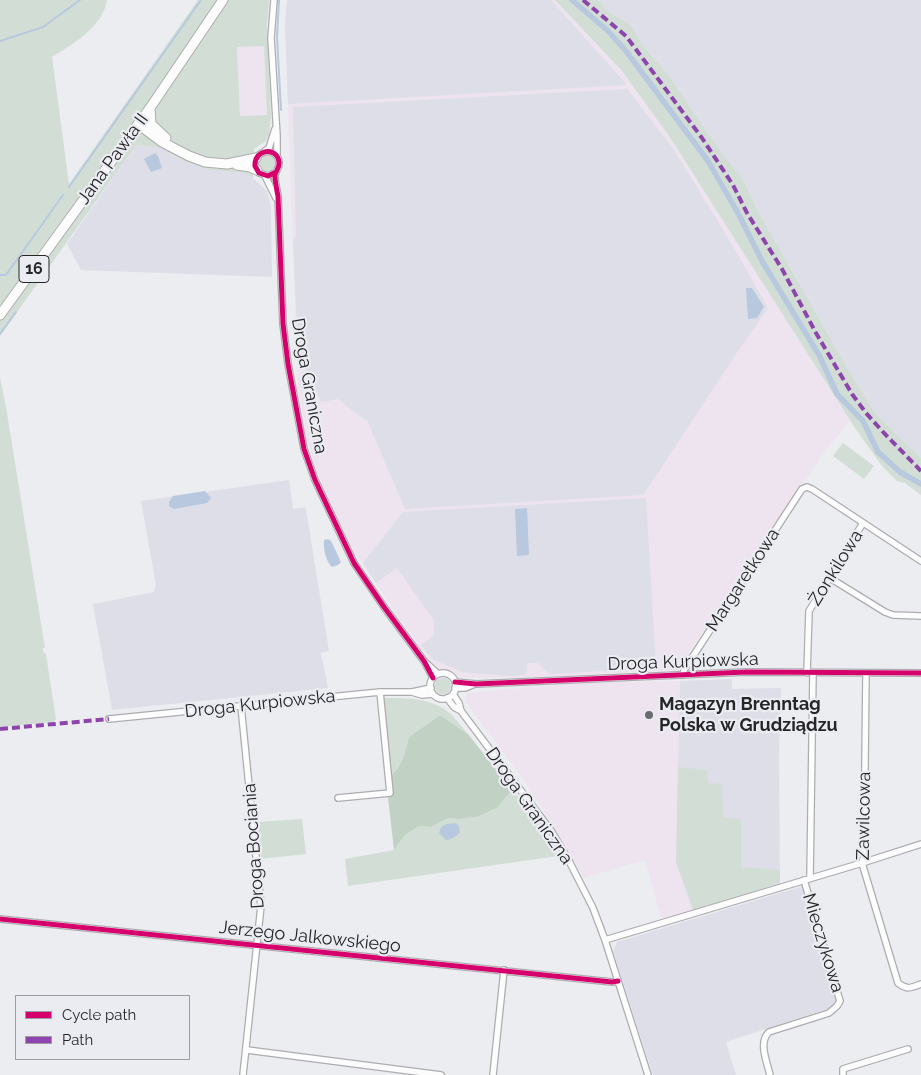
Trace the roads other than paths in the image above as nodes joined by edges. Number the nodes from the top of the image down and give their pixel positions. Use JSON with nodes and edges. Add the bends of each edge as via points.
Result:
{"nodes":[{"id":1,"x":223,"y":0,"type":"edge"},
{"id":2,"x":274,"y":0,"type":"edge"},
{"id":3,"x":150,"y":108,"type":"junction"},
{"id":4,"x":138,"y":124,"type":"junction"},
{"id":5,"x":276,"y":125,"type":"junction"},
{"id":6,"x":265,"y":151,"type":"junction"},
{"id":7,"x":180,"y":152,"type":"junction"},
{"id":8,"x":277,"y":156,"type":"junction"},
{"id":9,"x":256,"y":158,"type":"junction"},
{"id":10,"x":227,"y":164,"type":"junction"},
{"id":11,"x":256,"y":170,"type":"junction"},
{"id":12,"x":276,"y":172,"type":"junction"},
{"id":13,"x":265,"y":176,"type":"junction"},
{"id":14,"x":278,"y":202,"type":"junction"},
{"id":15,"x":0,"y":315,"type":"edge"},
{"id":16,"x":863,"y":523,"type":"junction"},
{"id":17,"x":921,"y":561,"type":"edge"},
{"id":18,"x":830,"y":578,"type":"junction"},
{"id":19,"x":921,"y":616,"type":"edge"},
{"id":20,"x":810,"y":673,"type":"junction"},
{"id":21,"x":866,"y":673,"type":"junction"},
{"id":22,"x":921,"y":673,"type":"edge"},
{"id":23,"x":683,"y":675,"type":"junction"},
{"id":24,"x":436,"y":676,"type":"junction"},
{"id":25,"x":432,"y":691,"type":"junction"},
{"id":26,"x":453,"y":691,"type":"junction"},
{"id":27,"x":380,"y":692,"type":"junction"},
{"id":28,"x":242,"y":706,"type":"junction"},
{"id":29,"x":109,"y":719,"type":"dead end"},
{"id":30,"x":338,"y":798,"type":"dead end"},
{"id":31,"x":921,"y":844,"type":"edge"},
{"id":32,"x":862,"y":864,"type":"junction"},
{"id":33,"x":807,"y":879,"type":"junction"},
{"id":34,"x":0,"y":919,"type":"edge"},
{"id":35,"x":605,"y":940,"type":"junction"},
{"id":36,"x":257,"y":946,"type":"junction"},
{"id":37,"x":504,"y":970,"type":"junction"},
{"id":38,"x":618,"y":981,"type":"junction"},
{"id":39,"x":921,"y":984,"type":"edge"},
{"id":40,"x":908,"y":1049,"type":"dead end"},
{"id":41,"x":247,"y":1050,"type":"junction"},
{"id":42,"x":843,"y":1072,"type":"edge"},
{"id":43,"x":243,"y":1075,"type":"edge"},
{"id":44,"x":441,"y":1075,"type":"edge"},
{"id":45,"x":493,"y":1075,"type":"edge"},
{"id":46,"x":648,"y":1075,"type":"edge"},
{"id":47,"x":770,"y":1075,"type":"edge"}],
"edges":[{"from":1,"to":3,"type":"main road","name":"Jana Pawła II","number":"16"},
{"from":2,"to":5,"type":"street","via":[[272,38]]},
{"from":3,"to":4,"type":"main road","name":"Jana Pawła II","number":"16"},
{"from":3,"to":7,"type":"main road","via":[[151,124]]},
{"from":4,"to":7,"type":"main road"},
{"from":4,"to":15,"type":"main road","name":"Jana Pawła II","number":"16"},
{"from":5,"to":6,"type":"street","via":[[272,142]]},
{"from":5,"to":8,"type":"street"},
{"from":6,"to":8,"type":"street"},
{"from":6,"to":9,"type":"street"},
{"from":7,"to":10,"type":"main road","via":[[205,162]]},
{"from":8,"to":12,"type":"street","via":[[279,166]]},
{"from":9,"to":10,"type":"main road"},
{"from":9,"to":11,"type":"street"},
{"from":10,"to":11,"type":"main road"},
{"from":11,"to":13,"type":"street"},
{"from":12,"to":13,"type":"street"},
{"from":12,"to":14,"type":"street","name":"Droga Graniczna"},
{"from":13,"to":14,"type":"street","name":"Droga Graniczna"},
{"from":14,"to":24,"type":"street","name":"Droga Graniczna","via":[[285,337],[304,450],[354,563]]},
{"from":16,"to":17,"type":"street"},
{"from":16,"to":18,"type":"street","name":"Żonkilowa"},
{"from":16,"to":23,"type":"street","name":"Margaretkowa","via":[[812,488],[802,489]]},
{"from":18,"to":19,"type":"street","via":[[885,612]]},
{"from":18,"to":20,"type":"street","name":"Żonkilowa","via":[[809,610]]},
{"from":20,"to":21,"type":"street","name":"Droga Kurpiowska"},
{"from":20,"to":23,"type":"street","name":"Droga Kurpiowska"},
{"from":20,"to":33,"type":"street","name":"Żonkilowa"},
{"from":21,"to":22,"type":"street","name":"Droga Kurpiowska"},
{"from":21,"to":32,"type":"street","name":"Zawilcowa"},
{"from":23,"to":26,"type":"street","name":"Droga Kurpiowska","via":[[476,684]]},
{"from":24,"to":25,"type":"street"},
{"from":24,"to":26,"type":"street","via":[[446,674],[453,678]]},
{"from":25,"to":26,"type":"street","via":[[439,698]]},
{"from":25,"to":27,"type":"street","name":"Droga Kurpiowska"},
{"from":26,"to":35,"type":"street","name":"Droga Graniczna","via":[[454,707],[461,711],[552,832],[593,908]]},
{"from":27,"to":28,"type":"street","name":"Droga Kurpiowska"},
{"from":27,"to":30,"type":"street","via":[[390,793]]},
{"from":28,"to":29,"type":"street","name":"Droga Kurpiowska"},
{"from":28,"to":36,"type":"street","name":"Droga Bociania","via":[[261,906]]},
{"from":31,"to":32,"type":"street","name":"Mieczykowa"},
{"from":32,"to":33,"type":"street","name":"Mieczykowa"},
{"from":32,"to":39,"type":"street","name":"Zawilcowa","via":[[898,983],[904,988]]},
{"from":33,"to":35,"type":"street","name":"Mieczykowa"},
{"from":33,"to":47,"type":"street","name":"Mieczykowa","via":[[840,1001],[829,1013],[764,1036]]},
{"from":34,"to":36,"type":"street","name":"Jerzego Jalkowskiego"},
{"from":35,"to":38,"type":"street","name":"Droga Graniczna"},
{"from":36,"to":37,"type":"street","name":"Jerzego Jalkowskiego"},
{"from":36,"to":41,"type":"street","name":"Droga Bociania"},
{"from":37,"to":38,"type":"street","name":"Jerzego Jalkowskiego"},
{"from":37,"to":45,"type":"street"},
{"from":38,"to":46,"type":"street","name":"Droga Graniczna"},
{"from":40,"to":42,"type":"street"},
{"from":41,"to":43,"type":"street","name":"Droga Bociania"},
{"from":41,"to":44,"type":"street"}]}
